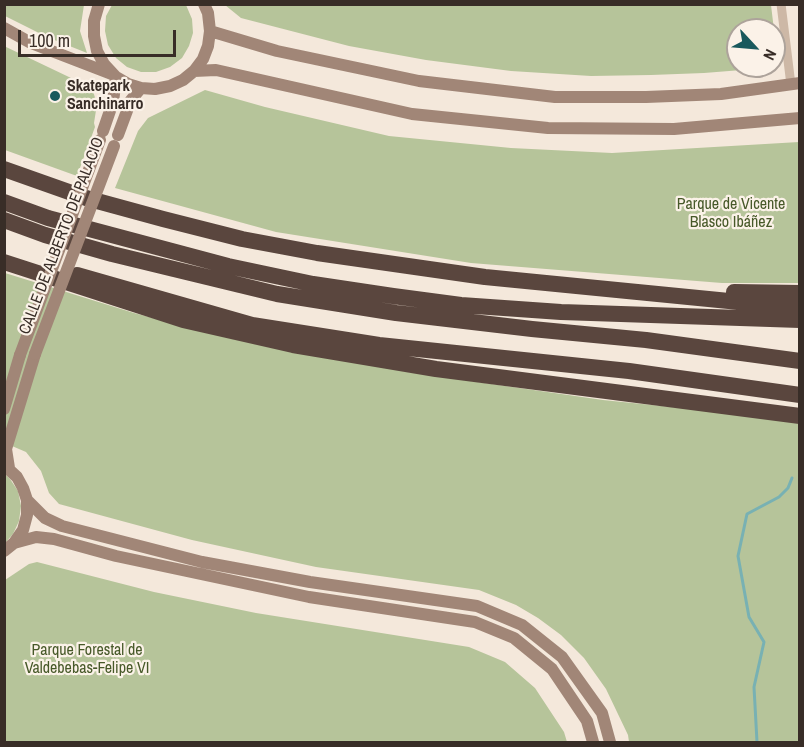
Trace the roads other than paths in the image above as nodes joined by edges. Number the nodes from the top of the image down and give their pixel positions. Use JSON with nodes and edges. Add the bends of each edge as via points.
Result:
{"nodes":[{"id":1,"x":99,"y":4,"type":"edge"},
{"id":2,"x":204,"y":4,"type":"edge"},
{"id":3,"x":781,"y":4,"type":"edge"},
{"id":4,"x":4,"y":28,"type":"edge"},
{"id":5,"x":210,"y":31,"type":"junction"},
{"id":6,"x":194,"y":71,"type":"junction"},
{"id":7,"x":115,"y":76,"type":"junction"},
{"id":8,"x":795,"y":84,"type":"edge"},
{"id":9,"x":141,"y":88,"type":"junction"},
{"id":10,"x":800,"y":118,"type":"edge"},
{"id":11,"x":4,"y":169,"type":"edge"},
{"id":12,"x":4,"y":202,"type":"edge"},
{"id":13,"x":4,"y":220,"type":"edge"},
{"id":14,"x":4,"y":252,"type":"edge"},
{"id":15,"x":4,"y":262,"type":"edge"},
{"id":16,"x":580,"y":286,"type":"junction"},
{"id":17,"x":800,"y":293,"type":"edge"},
{"id":18,"x":800,"y":308,"type":"edge"},
{"id":19,"x":800,"y":320,"type":"edge"},
{"id":20,"x":800,"y":361,"type":"edge"},
{"id":21,"x":800,"y":395,"type":"edge"},
{"id":22,"x":4,"y":409,"type":"edge"},
{"id":23,"x":800,"y":416,"type":"edge"},
{"id":24,"x":7,"y":467,"type":"edge"},
{"id":25,"x":27,"y":500,"type":"junction"},
{"id":26,"x":9,"y":547,"type":"edge"},
{"id":27,"x":593,"y":742,"type":"edge"},
{"id":28,"x":610,"y":742,"type":"edge"}],
"edges":[{"from":1,"to":7,"type":"street","via":[[94,21],[97,51]]},
{"from":2,"to":5,"type":"street"},
{"from":3,"to":8,"type":"street"},
{"from":4,"to":7,"type":"street"},
{"from":5,"to":6,"type":"street","via":[[203,59]]},
{"from":5,"to":8,"type":"street","via":[[277,51],[419,81],[555,97],[721,94]]},
{"from":6,"to":9,"type":"street","via":[[170,86]]},
{"from":6,"to":10,"type":"street","via":[[216,70],[412,114],[548,128],[674,129]]},
{"from":7,"to":9,"type":"street"},
{"from":7,"to":22,"type":"street","name":"CALLE DE ALBERTO DE PALACIO","bridge":true,"via":[[113,102]]},
{"from":9,"to":24,"type":"street","name":"CALLE DE ALBERTO DE PALACIO","bridge":true,"via":[[131,100],[35,354],[6,449]]},
{"from":11,"to":16,"type":"highway","via":[[86,198],[242,239],[395,265]]},
{"from":12,"to":19,"type":"highway","via":[[58,221],[228,266],[393,296],[561,312]]},
{"from":13,"to":20,"type":"highway","via":[[112,254],[277,294],[396,313]]},
{"from":14,"to":21,"type":"highway","via":[[252,325],[379,345],[629,371]]},
{"from":15,"to":23,"type":"highway","via":[[183,320],[293,345],[436,369]]},
{"from":16,"to":17,"type":"highway"},
{"from":16,"to":18,"type":"highway"},
{"from":24,"to":25,"type":"street","via":[[21,483]]},
{"from":25,"to":26,"type":"street","via":[[23,530]]},
{"from":25,"to":28,"type":"street","via":[[45,518],[62,526],[202,562],[477,606],[522,625],[562,657],[602,713]]},
{"from":26,"to":27,"type":"street","via":[[36,537],[54,539],[127,559],[309,597],[475,622],[514,638],[552,669],[587,721]]}]}
